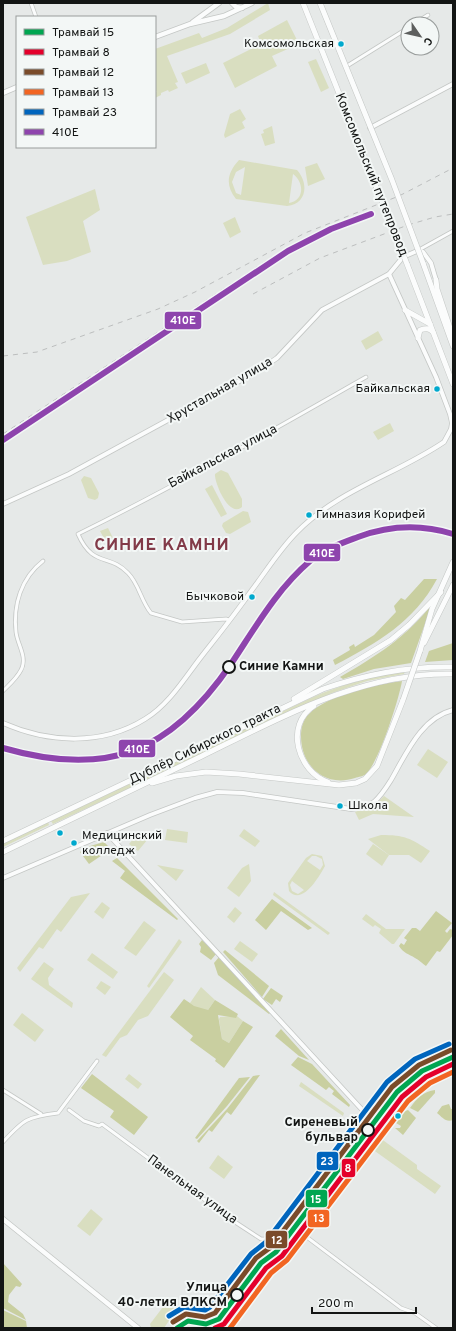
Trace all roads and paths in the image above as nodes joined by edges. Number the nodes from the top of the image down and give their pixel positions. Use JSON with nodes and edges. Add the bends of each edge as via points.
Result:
{"nodes":[{"id":1,"x":31,"y":3,"type":"edge"},
{"id":2,"x":219,"y":3,"type":"edge"},
{"id":3,"x":232,"y":3,"type":"edge"},
{"id":4,"x":252,"y":3,"type":"edge"},
{"id":5,"x":303,"y":3,"type":"edge"},
{"id":6,"x":320,"y":3,"type":"edge"},
{"id":7,"x":244,"y":8,"type":"junction"},
{"id":8,"x":36,"y":16,"type":"edge"},
{"id":9,"x":216,"y":18,"type":"junction"},
{"id":10,"x":190,"y":24,"type":"junction"},
{"id":11,"x":400,"y":33,"type":"edge"},
{"id":12,"x":156,"y":37,"type":"edge"},
{"id":13,"x":347,"y":66,"type":"dead end"},
{"id":14,"x":453,"y":84,"type":"edge"},
{"id":15,"x":16,"y":87,"type":"edge"},
{"id":16,"x":3,"y":93,"type":"edge"},
{"id":17,"x":370,"y":128,"type":"dead end"},
{"id":18,"x":453,"y":231,"type":"edge"},
{"id":19,"x":417,"y":251,"type":"junction"},
{"id":20,"x":388,"y":274,"type":"junction"},
{"id":21,"x":436,"y":280,"type":"joint"},
{"id":22,"x":405,"y":310,"type":"junction"},
{"id":23,"x":430,"y":324,"type":"junction"},
{"id":24,"x":434,"y":333,"type":"junction"},
{"id":25,"x":453,"y":337,"type":"edge"},
{"id":26,"x":418,"y":338,"type":"junction"},
{"id":27,"x":453,"y":346,"type":"edge"},
{"id":28,"x":366,"y":377,"type":"dead end"},
{"id":29,"x":453,"y":384,"type":"edge"},
{"id":30,"x":3,"y":504,"type":"edge"},
{"id":31,"x":43,"y":561,"type":"dead end"},
{"id":32,"x":453,"y":562,"type":"edge"},
{"id":33,"x":453,"y":585,"type":"edge"},
{"id":34,"x":441,"y":592,"type":"junction"},
{"id":35,"x":229,"y":620,"type":"junction"},
{"id":36,"x":420,"y":651,"type":"junction"},
{"id":37,"x":453,"y":666,"type":"edge"},
{"id":38,"x":453,"y":674,"type":"edge"},
{"id":39,"x":361,"y":686,"type":"junction"},
{"id":40,"x":3,"y":691,"type":"edge"},
{"id":41,"x":453,"y":710,"type":"edge"},
{"id":42,"x":270,"y":713,"type":"junction"},
{"id":43,"x":3,"y":723,"type":"edge"},
{"id":44,"x":339,"y":785,"type":"junction"},
{"id":45,"x":126,"y":792,"type":"junction"},
{"id":46,"x":107,"y":833,"type":"junction"},
{"id":47,"x":3,"y":841,"type":"edge"},
{"id":48,"x":3,"y":852,"type":"edge"},
{"id":49,"x":3,"y":878,"type":"edge"},
{"id":50,"x":97,"y":1061,"type":"dead end"},
{"id":51,"x":453,"y":1068,"type":"edge"},
{"id":52,"x":3,"y":1090,"type":"edge"},
{"id":53,"x":69,"y":1110,"type":"dead end"},
{"id":54,"x":41,"y":1114,"type":"junction"},
{"id":55,"x":378,"y":1127,"type":"junction"},
{"id":56,"x":3,"y":1142,"type":"edge"},
{"id":57,"x":3,"y":1219,"type":"edge"},
{"id":58,"x":309,"y":1221,"type":"junction"},
{"id":59,"x":300,"y":1232,"type":"junction"},
{"id":60,"x":138,"y":1328,"type":"edge"},
{"id":61,"x":228,"y":1328,"type":"edge"},
{"id":62,"x":436,"y":1328,"type":"edge"}],
"edges":[{"from":1,"to":8,"type":"street"},
{"from":2,"to":9,"type":"main road","via":[[213,14]]},
{"from":2,"to":10,"type":"main road"},
{"from":3,"to":7,"type":"main road","via":[[236,7]]},
{"from":4,"to":7,"type":"main road"},
{"from":5,"to":23,"type":"main road","name":"Комсомольский путепровод","bridge":true},
{"from":6,"to":27,"type":"main road","name":"Комсомольский путепровод","bridge":true,"via":[[392,180]]},
{"from":7,"to":9,"type":"main road"},
{"from":9,"to":10,"type":"main road"},
{"from":10,"to":12,"type":"main road"},
{"from":11,"to":13,"type":"street"},
{"from":14,"to":17,"type":"street"},
{"from":15,"to":16,"type":"main road"},
{"from":18,"to":19,"type":"street","name":"Хрустальная улица"},
{"from":19,"to":20,"type":"street","name":"Хрустальная улица","via":[[403,257]]},
{"from":19,"to":21,"type":"street","via":[[423,252],[431,263]]},
{"from":20,"to":22,"type":"street"},
{"from":20,"to":30,"type":"street","name":"Хрустальная улица","via":[[322,310],[277,358],[258,371],[69,474]]},
{"from":21,"to":25,"type":"main road"},
{"from":22,"to":23,"type":"main road"},
{"from":22,"to":26,"type":"street"},
{"from":23,"to":24,"type":"main road","name":"Комсомольский путепровод"},
{"from":24,"to":26,"type":"main road","via":[[424,328],[420,330]]},
{"from":24,"to":29,"type":"main road","name":"Комсомольский путепровод"},
{"from":26,"to":35,"type":"street","via":[[451,418],[451,429],[446,439],[312,519],[277,556]]},
{"from":28,"to":35,"type":"street","name":"Байкальская улица","via":[[283,425],[78,534],[94,556],[129,574],[151,613],[182,622]]},
{"from":31,"to":40,"type":"street","via":[[31,573],[17,596],[16,633],[23,655],[22,669]]},
{"from":32,"to":34,"type":"main road","name":"Дублёр Сибирского тракта"},
{"from":33,"to":36,"type":"main road","name":"Дублёр Сибирского тракта"},
{"from":34,"to":36,"type":"main road","name":"Дублёр Сибирского тракта","via":[[424,632]]},
{"from":34,"to":42,"type":"main road","name":"Дублёр Сибирского тракта","via":[[403,631],[382,647]]},
{"from":35,"to":43,"type":"street","via":[[172,695],[146,719],[134,725],[113,734],[58,739],[38,736]]},
{"from":36,"to":44,"type":"main road","name":"Дублёр Сибирского тракта","bridge":true,"via":[[374,770],[365,779],[356,783]]},
{"from":37,"to":42,"type":"main road","name":"Дублёр Сибирского тракта","via":[[400,669],[347,681]]},
{"from":38,"to":39,"type":"main road","name":"Дублёр Сибирского тракта","via":[[435,673],[392,678]]},
{"from":39,"to":44,"type":"main road","name":"Дублёр Сибирского тракта","via":[[312,707],[298,730],[299,749],[308,769],[319,778]]},
{"from":39,"to":45,"type":"main road","name":"Дублёр Сибирского тракта","via":[[312,704]]},
{"from":41,"to":46,"type":"street","via":[[424,728],[384,791],[374,802],[364,807],[350,809],[250,794],[217,792],[195,798]]},
{"from":42,"to":47,"type":"main road","name":"Дублёр Сибирского тракта"},
{"from":44,"to":45,"type":"main road","name":"Дублёр Сибирского тракта","via":[[206,772],[176,776]]},
{"from":45,"to":48,"type":"main road","name":"Дублёр Сибирского тракта"},
{"from":46,"to":49,"type":"street"},
{"from":46,"to":55,"type":"street"},
{"from":50,"to":54,"type":"street","via":[[58,1113]]},
{"from":51,"to":55,"type":"street","via":[[409,1093]]},
{"from":52,"to":54,"type":"street"},
{"from":53,"to":58,"type":"street","name":"Панельная улица","via":[[84,1121],[99,1126],[102,1124],[261,1239],[269,1239],[293,1210]]},
{"from":54,"to":56,"type":"street","via":[[19,1124]]},
{"from":55,"to":58,"type":"street"},
{"from":57,"to":60,"type":"main road"},
{"from":58,"to":59,"type":"street"},
{"from":59,"to":61,"type":"street"},
{"from":59,"to":62,"type":"street","via":[[401,1308],[415,1312]]}]}
